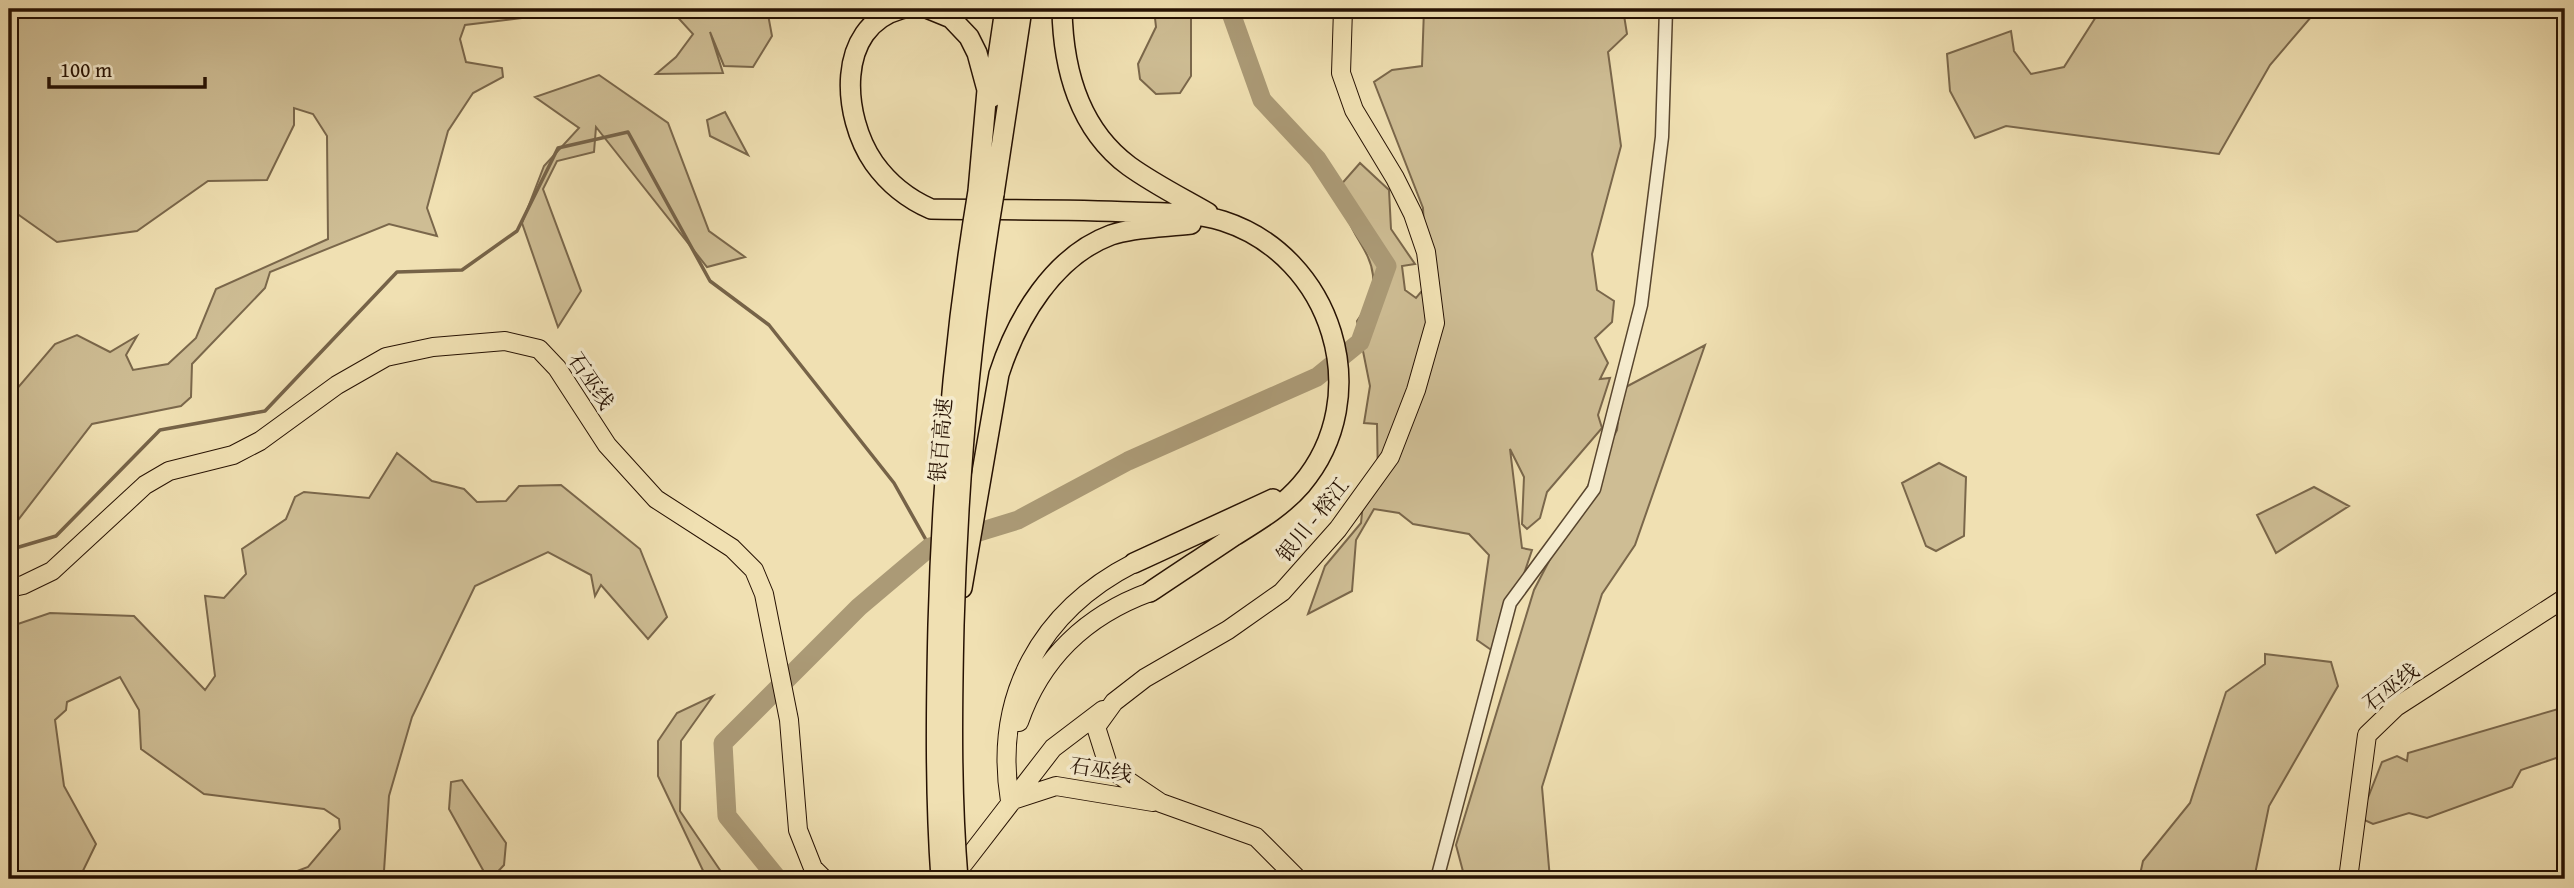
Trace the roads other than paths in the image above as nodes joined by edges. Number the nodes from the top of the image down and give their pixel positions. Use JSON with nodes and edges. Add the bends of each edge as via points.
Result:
{"nodes":[{"id":1,"x":866,"y":9,"type":"edge"},
{"id":2,"x":901,"y":9,"type":"edge"},
{"id":3,"x":929,"y":9,"type":"edge"},
{"id":4,"x":1005,"y":9,"type":"edge"},
{"id":5,"x":1022,"y":9,"type":"edge"},
{"id":6,"x":1062,"y":9,"type":"edge"},
{"id":7,"x":1343,"y":9,"type":"edge"},
{"id":8,"x":1666,"y":9,"type":"edge"},
{"id":9,"x":986,"y":192,"type":"junction"},
{"id":10,"x":1221,"y":221,"type":"junction"},
{"id":11,"x":1191,"y":224,"type":"junction"},
{"id":12,"x":1319,"y":310,"type":"junction"},
{"id":13,"x":1334,"y":389,"type":"junction"},
{"id":14,"x":1134,"y":563,"type":"joint"},
{"id":15,"x":9,"y":588,"type":"edge"},
{"id":16,"x":1150,"y":592,"type":"joint"},
{"id":17,"x":2565,"y":598,"type":"edge"},
{"id":18,"x":954,"y":629,"type":"junction"},
{"id":19,"x":1114,"y":702,"type":"junction"},
{"id":20,"x":1010,"y":801,"type":"junction"},
{"id":21,"x":1161,"y":803,"type":"junction"},
{"id":22,"x":824,"y":879,"type":"edge"},
{"id":23,"x":941,"y":879,"type":"edge"},
{"id":24,"x":949,"y":879,"type":"edge"},
{"id":25,"x":958,"y":879,"type":"edge"},
{"id":26,"x":1298,"y":879,"type":"edge"},
{"id":27,"x":1437,"y":879,"type":"edge"},
{"id":28,"x":2348,"y":879,"type":"edge"}],
"edges":[{"from":1,"to":11,"type":"highway","via":[[845,58],[844,114],[865,166],[904,206],[929,219]]},
{"from":2,"to":10,"type":"highway","via":[[882,16],[862,34],[854,60],[851,99],[866,149],[889,181],[909,198],[931,209],[1091,210],[1192,215]]},
{"from":3,"to":9,"type":"highway","via":[[951,18],[970,37],[977,53],[987,90]]},
{"from":4,"to":9,"type":"highway","name":"银百高速"},
{"from":5,"to":9,"type":"highway","name":"银百高速"},
{"from":6,"to":10,"type":"highway","via":[[1069,75],[1097,133],[1130,166]]},
{"from":7,"to":19,"type":"highway","name":"银川 - 榕江","via":[[1342,73],[1354,110],[1395,178],[1426,252],[1435,323],[1416,390],[1390,457],[1338,529],[1282,592]]},
{"from":8,"to":27,"type":"street","via":[[1662,137],[1641,305],[1594,489],[1510,603]]},
{"from":9,"to":18,"type":"highway","name":"银百高速","bridge":true,"via":[[964,430]]},
{"from":9,"to":23,"type":"highway","name":"银百高速","bridge":true,"via":[[958,321],[943,495],[935,732]]},
{"from":10,"to":12,"type":"highway","via":[[1262,239],[1285,257],[1306,280]]},
{"from":11,"to":12,"type":"highway","via":[[1232,234],[1268,255]]},
{"from":11,"to":18,"type":"highway","bridge":true,"via":[[1113,234],[1090,245],[1062,268],[1028,310],[999,373]]},
{"from":12,"to":13,"type":"highway","via":[[1336,348]]},
{"from":13,"to":14,"type":"highway","via":[[1313,449],[1274,499]]},
{"from":13,"to":16,"type":"highway","via":[[1328,438],[1293,494]]},
{"from":14,"to":20,"type":"highway","via":[[1074,603],[1030,660],[1008,729]]},
{"from":15,"to":22,"type":"highway","name":"石巫线","via":[[52,571],[145,485],[169,471],[233,455],[260,441],[337,385],[386,357],[433,347],[505,341],[539,349],[557,368],[607,445],[656,499],[732,548],[754,569],[764,594],[789,720],[798,830],[813,868]]},
{"from":16,"to":20,"type":"highway","via":[[1087,625],[1060,649],[1039,677],[1014,737]]},
{"from":17,"to":28,"type":"highway","name":"石巫线","via":[[2396,707],[2367,735]]},
{"from":18,"to":25,"type":"highway","name":"银百高速","bridge":true,"via":[[951,732]]},
{"from":19,"to":20,"type":"highway","via":[[1053,748]]},
{"from":19,"to":21,"type":"highway","name":"银川 - 榕江","via":[[1096,727],[1109,768]]},
{"from":20,"to":21,"type":"highway","name":"石巫线","via":[[1056,786]]},
{"from":20,"to":24,"type":"highway"},
{"from":21,"to":26,"type":"highway","name":"银川 - 榕江","via":[[1256,836]]}]}
